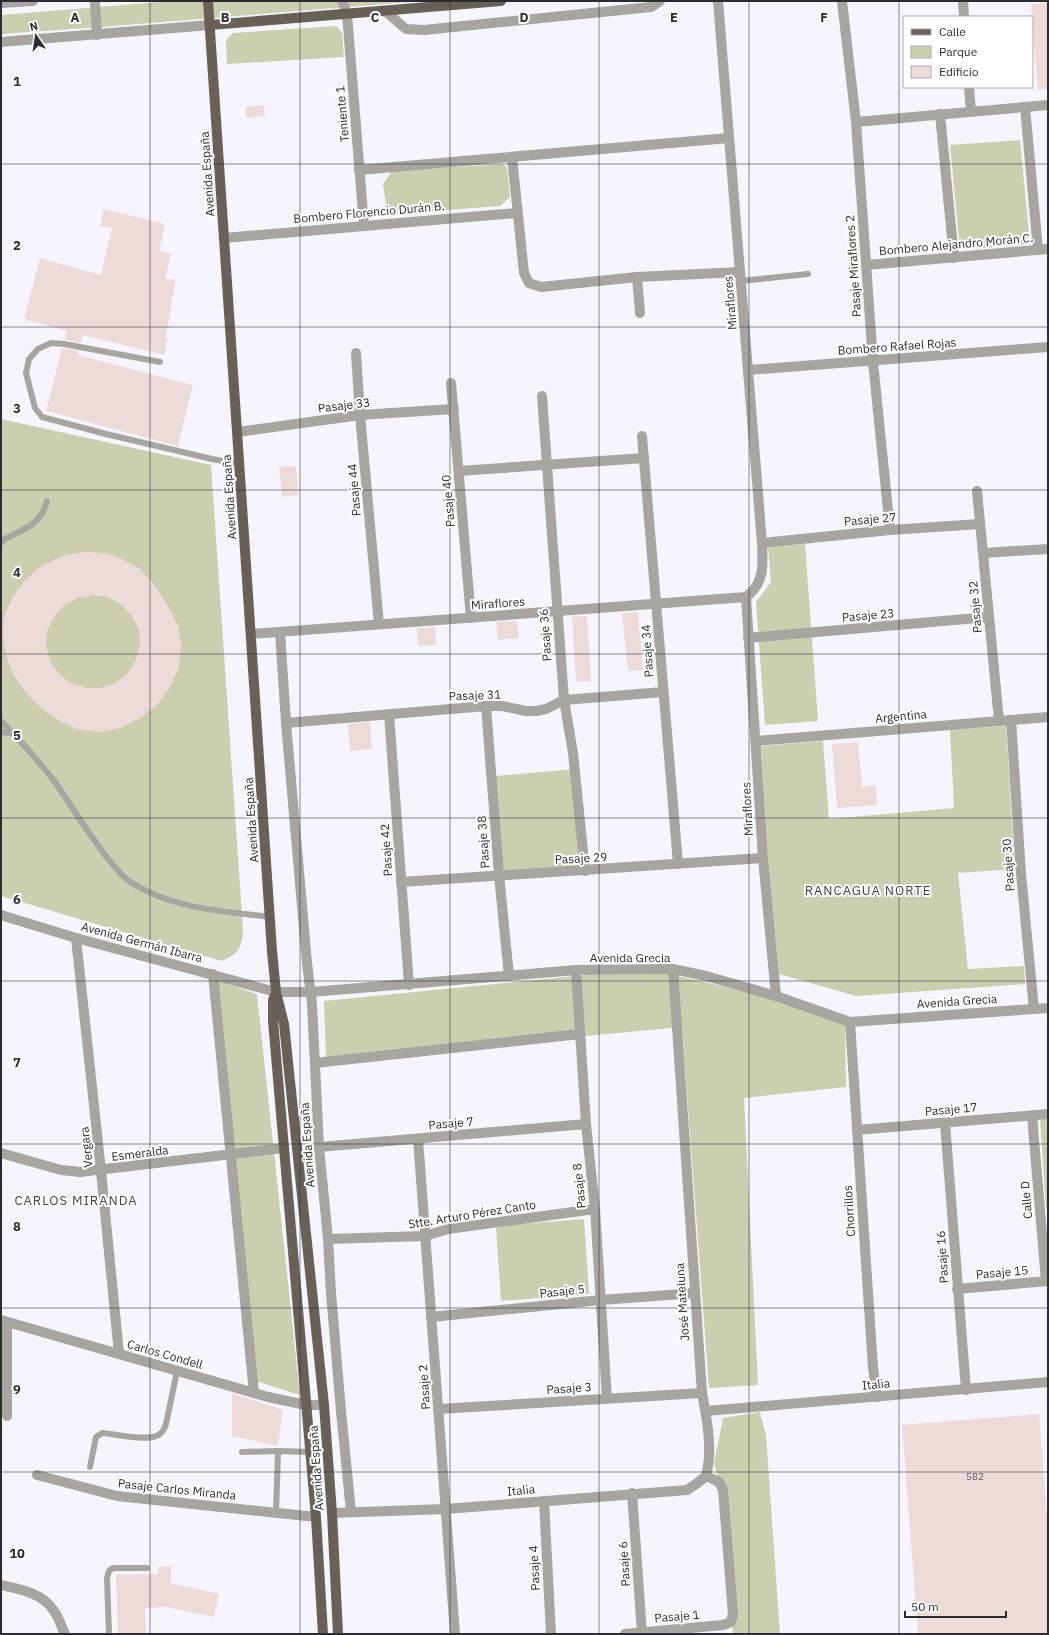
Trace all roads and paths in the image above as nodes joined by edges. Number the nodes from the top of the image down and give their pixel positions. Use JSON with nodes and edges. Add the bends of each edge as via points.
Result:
{"nodes":[{"id":1,"x":33,"y":1,"type":"edge"},
{"id":2,"x":95,"y":1,"type":"edge"},
{"id":3,"x":208,"y":1,"type":"edge"},
{"id":4,"x":342,"y":1,"type":"edge"},
{"id":5,"x":501,"y":1,"type":"edge"},
{"id":6,"x":660,"y":1,"type":"edge"},
{"id":7,"x":718,"y":1,"type":"edge"},
{"id":8,"x":842,"y":1,"type":"edge"},
{"id":9,"x":963,"y":1,"type":"edge"},
{"id":10,"x":1,"y":3,"type":"edge"},
{"id":11,"x":385,"y":10,"type":"junction"},
{"id":12,"x":347,"y":14,"type":"junction"},
{"id":13,"x":964,"y":16,"type":"edge"},
{"id":14,"x":210,"y":25,"type":"junction"},
{"id":15,"x":97,"y":35,"type":"junction"},
{"id":16,"x":1,"y":42,"type":"edge"},
{"id":17,"x":969,"y":88,"type":"edge"},
{"id":18,"x":1048,"y":105,"type":"edge"},
{"id":19,"x":1025,"y":107,"type":"junction"},
{"id":20,"x":971,"y":112,"type":"junction"},
{"id":21,"x":940,"y":114,"type":"junction"},
{"id":22,"x":856,"y":122,"type":"junction"},
{"id":23,"x":729,"y":138,"type":"junction"},
{"id":24,"x":512,"y":157,"type":"junction"},
{"id":25,"x":359,"y":170,"type":"junction"},
{"id":26,"x":516,"y":213,"type":"junction"},
{"id":27,"x":364,"y":226,"type":"junction"},
{"id":28,"x":224,"y":238,"type":"junction"},
{"id":29,"x":1043,"y":250,"type":"edge"},
{"id":30,"x":954,"y":258,"type":"junction"},
{"id":31,"x":866,"y":266,"type":"junction"},
{"id":32,"x":808,"y":274,"type":"dead end"},
{"id":33,"x":637,"y":277,"type":"junction"},
{"id":34,"x":741,"y":277,"type":"junction"},
{"id":35,"x":640,"y":313,"type":"dead end"},
{"id":36,"x":1048,"y":347,"type":"edge"},
{"id":37,"x":356,"y":353,"type":"dead end"},
{"id":38,"x":160,"y":362,"type":"dead end"},
{"id":39,"x":873,"y":362,"type":"junction"},
{"id":40,"x":749,"y":370,"type":"junction"},
{"id":41,"x":451,"y":383,"type":"dead end"},
{"id":42,"x":542,"y":396,"type":"dead end"},
{"id":43,"x":454,"y":409,"type":"junction"},
{"id":44,"x":360,"y":415,"type":"junction"},
{"id":45,"x":238,"y":432,"type":"junction"},
{"id":46,"x":642,"y":436,"type":"dead end"},
{"id":47,"x":644,"y":458,"type":"junction"},
{"id":48,"x":240,"y":464,"type":"junction"},
{"id":49,"x":546,"y":464,"type":"junction"},
{"id":50,"x":459,"y":471,"type":"junction"},
{"id":51,"x":977,"y":491,"type":"dead end"},
{"id":52,"x":47,"y":501,"type":"dead end"},
{"id":53,"x":980,"y":524,"type":"junction"},
{"id":54,"x":890,"y":530,"type":"junction"},
{"id":55,"x":1,"y":543,"type":"edge"},
{"id":56,"x":762,"y":543,"type":"junction"},
{"id":57,"x":1048,"y":549,"type":"edge"},
{"id":58,"x":983,"y":553,"type":"junction"},
{"id":59,"x":746,"y":597,"type":"junction"},
{"id":60,"x":657,"y":604,"type":"junction"},
{"id":61,"x":556,"y":611,"type":"junction"},
{"id":62,"x":989,"y":617,"type":"junction"},
{"id":63,"x":471,"y":618,"type":"junction"},
{"id":64,"x":379,"y":624,"type":"junction"},
{"id":65,"x":280,"y":632,"type":"junction"},
{"id":66,"x":252,"y":634,"type":"junction"},
{"id":67,"x":748,"y":638,"type":"junction"},
{"id":68,"x":663,"y":692,"type":"junction"},
{"id":69,"x":564,"y":700,"type":"junction"},
{"id":70,"x":486,"y":706,"type":"junction"},
{"id":71,"x":389,"y":714,"type":"junction"},
{"id":72,"x":1048,"y":717,"type":"edge"},
{"id":73,"x":1011,"y":720,"type":"junction"},
{"id":74,"x":1,"y":721,"type":"edge"},
{"id":75,"x":999,"y":721,"type":"junction"},
{"id":76,"x":286,"y":723,"type":"junction"},
{"id":77,"x":1,"y":732,"type":"edge"},
{"id":78,"x":12,"y":733,"type":"junction"},
{"id":79,"x":756,"y":741,"type":"junction"},
{"id":80,"x":763,"y":858,"type":"junction"},
{"id":81,"x":678,"y":864,"type":"junction"},
{"id":82,"x":585,"y":871,"type":"junction"},
{"id":83,"x":499,"y":875,"type":"junction"},
{"id":84,"x":402,"y":882,"type":"junction"},
{"id":85,"x":1,"y":915,"type":"edge"},
{"id":86,"x":270,"y":916,"type":"junction"},
{"id":87,"x":76,"y":938,"type":"junction"},
{"id":88,"x":672,"y":969,"type":"junction"},
{"id":89,"x":576,"y":970,"type":"junction"},
{"id":90,"x":213,"y":974,"type":"junction"},
{"id":91,"x":509,"y":976,"type":"junction"},
{"id":92,"x":409,"y":985,"type":"junction"},
{"id":93,"x":276,"y":992,"type":"junction"},
{"id":94,"x":311,"y":992,"type":"junction"},
{"id":95,"x":776,"y":996,"type":"junction"},
{"id":96,"x":1048,"y":1008,"type":"edge"},
{"id":97,"x":1034,"y":1009,"type":"junction"},
{"id":98,"x":850,"y":1022,"type":"junction"},
{"id":99,"x":580,"y":1034,"type":"junction"},
{"id":100,"x":315,"y":1063,"type":"junction"},
{"id":101,"x":1048,"y":1114,"type":"edge"},
{"id":102,"x":1032,"y":1116,"type":"junction"},
{"id":103,"x":945,"y":1123,"type":"junction"},
{"id":104,"x":586,"y":1124,"type":"junction"},
{"id":105,"x":857,"y":1130,"type":"junction"},
{"id":106,"x":418,"y":1139,"type":"junction"},
{"id":107,"x":319,"y":1147,"type":"junction"},
{"id":108,"x":284,"y":1148,"type":"junction"},
{"id":109,"x":1,"y":1153,"type":"edge"},
{"id":110,"x":232,"y":1154,"type":"junction"},
{"id":111,"x":101,"y":1171,"type":"junction"},
{"id":112,"x":595,"y":1209,"type":"junction"},
{"id":113,"x":425,"y":1236,"type":"junction"},
{"id":114,"x":328,"y":1239,"type":"junction"},
{"id":115,"x":1047,"y":1281,"type":"edge"},
{"id":116,"x":957,"y":1289,"type":"junction"},
{"id":117,"x":695,"y":1293,"type":"junction"},
{"id":118,"x":601,"y":1300,"type":"junction"},
{"id":119,"x":431,"y":1317,"type":"junction"},
{"id":120,"x":4,"y":1321,"type":"edge"},
{"id":121,"x":119,"y":1354,"type":"junction"},
{"id":122,"x":177,"y":1371,"type":"junction"},
{"id":123,"x":1048,"y":1382,"type":"edge"},
{"id":124,"x":966,"y":1390,"type":"junction"},
{"id":125,"x":254,"y":1393,"type":"junction"},
{"id":126,"x":702,"y":1393,"type":"junction"},
{"id":127,"x":877,"y":1397,"type":"junction"},
{"id":128,"x":607,"y":1399,"type":"junction"},
{"id":129,"x":306,"y":1405,"type":"junction"},
{"id":130,"x":324,"y":1405,"type":"junction"},
{"id":131,"x":438,"y":1410,"type":"junction"},
{"id":132,"x":706,"y":1411,"type":"junction"},
{"id":133,"x":7,"y":1416,"type":"dead end"},
{"id":134,"x":278,"y":1451,"type":"junction"},
{"id":135,"x":242,"y":1452,"type":"dead end"},
{"id":136,"x":310,"y":1452,"type":"junction"},
{"id":137,"x":90,"y":1467,"type":"dead end"},
{"id":138,"x":37,"y":1476,"type":"dead end"},
{"id":139,"x":706,"y":1476,"type":"junction"},
{"id":140,"x":632,"y":1493,"type":"junction"},
{"id":141,"x":544,"y":1501,"type":"junction"},
{"id":142,"x":446,"y":1509,"type":"junction"},
{"id":143,"x":351,"y":1512,"type":"junction"},
{"id":144,"x":276,"y":1513,"type":"junction"},
{"id":145,"x":332,"y":1513,"type":"junction"},
{"id":146,"x":316,"y":1517,"type":"junction"},
{"id":147,"x":147,"y":1568,"type":"dead end"},
{"id":148,"x":1,"y":1585,"type":"edge"},
{"id":149,"x":642,"y":1633,"type":"junction"},
{"id":150,"x":65,"y":1634,"type":"edge"},
{"id":151,"x":109,"y":1634,"type":"edge"},
{"id":152,"x":323,"y":1634,"type":"edge"},
{"id":153,"x":338,"y":1634,"type":"edge"},
{"id":154,"x":454,"y":1634,"type":"edge"},
{"id":155,"x":551,"y":1634,"type":"edge"},
{"id":156,"x":626,"y":1634,"type":"edge"}],
"edges":[{"from":1,"to":10,"type":"street"},
{"from":2,"to":15,"type":"street"},
{"from":3,"to":14,"type":"main road","name":"Avenida España"},
{"from":4,"to":12,"type":"street","name":"Teniente 1"},
{"from":5,"to":11,"type":"main road"},
{"from":6,"to":11,"type":"street","via":[[651,7],[424,30],[406,29]]},
{"from":7,"to":23,"type":"street","name":"Miraflores"},
{"from":8,"to":22,"type":"street","name":"Pasaje Miraflores 2"},
{"from":9,"to":13,"type":"street"},
{"from":11,"to":12,"type":"main road"},
{"from":12,"to":14,"type":"main road"},
{"from":12,"to":25,"type":"street","name":"Teniente 1"},
{"from":14,"to":15,"type":"street"},
{"from":14,"to":28,"type":"main road","name":"Avenida España"},
{"from":15,"to":16,"type":"street"},
{"from":17,"to":20,"type":"street"},
{"from":18,"to":19,"type":"street"},
{"from":19,"to":20,"type":"street"},
{"from":19,"to":29,"type":"street"},
{"from":20,"to":21,"type":"street"},
{"from":21,"to":22,"type":"street"},
{"from":21,"to":30,"type":"street"},
{"from":22,"to":31,"type":"street","name":"Pasaje Miraflores 2"},
{"from":23,"to":24,"type":"street"},
{"from":23,"to":34,"type":"street","name":"Miraflores"},
{"from":24,"to":25,"type":"street"},
{"from":24,"to":26,"type":"street"},
{"from":25,"to":27,"type":"street","name":"Teniente 1"},
{"from":26,"to":27,"type":"street","name":"Bombero Florencio Durán B."},
{"from":26,"to":33,"type":"street","via":[[524,273],[529,283],[541,287]]},
{"from":27,"to":28,"type":"street","name":"Bombero Florencio Durán B."},
{"from":28,"to":45,"type":"main road","name":"Avenida España"},
{"from":29,"to":30,"type":"street","name":"Bombero Alejandro Morán C."},
{"from":30,"to":31,"type":"street","name":"Bombero Alejandro Morán C."},
{"from":31,"to":39,"type":"street","name":"Pasaje Miraflores 2"},
{"from":32,"to":34,"type":"lane"},
{"from":33,"to":34,"type":"street"},
{"from":33,"to":35,"type":"street"},
{"from":34,"to":40,"type":"street","name":"Miraflores"},
{"from":36,"to":39,"type":"street","name":"Bombero Rafael Rojas"},
{"from":37,"to":44,"type":"street","name":"Pasaje 44"},
{"from":38,"to":48,"type":"lane","via":[[51,343],[38,349],[29,358],[26,373],[35,408],[42,417],[189,454]]},
{"from":39,"to":40,"type":"street","name":"Bombero Rafael Rojas"},
{"from":39,"to":54,"type":"street","name":"Pasaje Miraflores 2"},
{"from":40,"to":56,"type":"street","name":"Miraflores"},
{"from":41,"to":43,"type":"street","name":"Pasaje 40"},
{"from":42,"to":49,"type":"street","name":"Pasaje 36"},
{"from":43,"to":44,"type":"street","name":"Pasaje 33"},
{"from":43,"to":50,"type":"street","name":"Pasaje 40"},
{"from":44,"to":45,"type":"street","name":"Pasaje 33"},
{"from":44,"to":64,"type":"street","name":"Pasaje 44"},
{"from":45,"to":48,"type":"main road","name":"Avenida España"},
{"from":46,"to":47,"type":"street","name":"Pasaje 34"},
{"from":47,"to":49,"type":"street"},
{"from":47,"to":60,"type":"street","name":"Pasaje 34"},
{"from":48,"to":66,"type":"main road","name":"Avenida España"},
{"from":49,"to":50,"type":"street"},
{"from":49,"to":61,"type":"street","name":"Pasaje 36"},
{"from":50,"to":63,"type":"street","name":"Pasaje 40"},
{"from":51,"to":53,"type":"street","name":"Pasaje 32"},
{"from":52,"to":55,"type":"lane","via":[[38,520]]},
{"from":53,"to":54,"type":"street","name":"Pasaje 27"},
{"from":53,"to":58,"type":"street","name":"Pasaje 32"},
{"from":54,"to":56,"type":"street","name":"Pasaje 27"},
{"from":56,"to":59,"type":"street","name":"Miraflores","via":[[761,578],[755,590]]},
{"from":57,"to":58,"type":"street"},
{"from":58,"to":62,"type":"street","name":"Pasaje 32"},
{"from":59,"to":60,"type":"street","name":"Miraflores"},
{"from":59,"to":67,"type":"street","name":"Miraflores"},
{"from":60,"to":61,"type":"street","name":"Miraflores"},
{"from":60,"to":68,"type":"street","name":"Pasaje 34"},
{"from":61,"to":63,"type":"street","name":"Miraflores"},
{"from":61,"to":69,"type":"street","name":"Pasaje 36"},
{"from":62,"to":67,"type":"street","name":"Pasaje 23"},
{"from":62,"to":75,"type":"street","name":"Pasaje 32"},
{"from":63,"to":64,"type":"street","name":"Miraflores"},
{"from":64,"to":65,"type":"street","name":"Miraflores"},
{"from":65,"to":66,"type":"street","name":"Miraflores"},
{"from":65,"to":76,"type":"street","name":"Avenida España"},
{"from":66,"to":86,"type":"main road","name":"Avenida España"},
{"from":67,"to":79,"type":"street","name":"Miraflores"},
{"from":68,"to":69,"type":"street","name":"Pasaje 31"},
{"from":68,"to":81,"type":"street","name":"Pasaje 34"},
{"from":69,"to":70,"type":"street","name":"Pasaje 31","via":[[536,711]]},
{"from":69,"to":82,"type":"street","name":"Pasaje 36","via":[[573,753]]},
{"from":70,"to":71,"type":"street","name":"Pasaje 31"},
{"from":70,"to":83,"type":"street","name":"Pasaje 38"},
{"from":71,"to":76,"type":"street","name":"Pasaje 31"},
{"from":71,"to":84,"type":"street","name":"Pasaje 42"},
{"from":72,"to":73,"type":"street","name":"Argentina"},
{"from":73,"to":75,"type":"street","name":"Argentina"},
{"from":73,"to":97,"type":"street","name":"Pasaje 30","via":[[1021,874]]},
{"from":74,"to":78,"type":"lane"},
{"from":75,"to":79,"type":"street","name":"Argentina"},
{"from":76,"to":94,"type":"street","name":"Avenida España"},
{"from":77,"to":78,"type":"lane"},
{"from":78,"to":86,"type":"lane","via":[[56,783],[97,845],[117,870],[131,882],[147,892],[195,907]]},
{"from":79,"to":80,"type":"street","name":"Miraflores"},
{"from":80,"to":81,"type":"street","name":"Pasaje 29"},
{"from":80,"to":95,"type":"street","name":"Miraflores"},
{"from":81,"to":82,"type":"street","name":"Pasaje 29"},
{"from":82,"to":83,"type":"street","name":"Pasaje 29"},
{"from":83,"to":84,"type":"street","name":"Pasaje 29"},
{"from":83,"to":91,"type":"street","name":"Pasaje 38"},
{"from":84,"to":92,"type":"street","name":"Pasaje 42"},
{"from":85,"to":87,"type":"street","name":"Avenida Germán Ibarra"},
{"from":86,"to":93,"type":"main road","name":"Avenida España"},
{"from":87,"to":90,"type":"street","name":"Avenida Germán Ibarra"},
{"from":87,"to":111,"type":"street","name":"Vergara"},
{"from":88,"to":89,"type":"street","name":"Avenida Grecia"},
{"from":88,"to":95,"type":"street","name":"Avenida Grecia"},
{"from":88,"to":117,"type":"street","name":"José Mateluna"},
{"from":89,"to":91,"type":"street","name":"Avenida Grecia"},
{"from":89,"to":99,"type":"street","name":"Pasaje 8"},
{"from":90,"to":93,"type":"street","name":"Avenida Germán Ibarra"},
{"from":90,"to":110,"type":"street"},
{"from":91,"to":92,"type":"street","name":"Avenida Grecia"},
{"from":92,"to":94,"type":"street","name":"Avenida Grecia"},
{"from":93,"to":94,"type":"street","name":"Avenida Grecia"},
{"from":93,"to":108,"type":"main road","name":"Avenida España","via":[[273,1000],[273,1021]]},
{"from":93,"to":130,"type":"main road","name":"Avenida España","via":[[284,1024]]},
{"from":94,"to":100,"type":"street","name":"Avenida España"},
{"from":95,"to":98,"type":"street","name":"Avenida Grecia"},
{"from":96,"to":97,"type":"street","name":"Avenida Grecia"},
{"from":97,"to":98,"type":"street","name":"Avenida Grecia"},
{"from":98,"to":105,"type":"street","name":"Chorrillos"},
{"from":99,"to":100,"type":"street"},
{"from":99,"to":104,"type":"street","name":"Pasaje 8"},
{"from":100,"to":107,"type":"street","name":"Avenida España"},
{"from":101,"to":102,"type":"street","name":"Pasaje 17"},
{"from":102,"to":103,"type":"street","name":"Pasaje 17"},
{"from":102,"to":115,"type":"street","name":"Calle D"},
{"from":103,"to":105,"type":"street","name":"Pasaje 17"},
{"from":103,"to":116,"type":"street","name":"Pasaje 16"},
{"from":104,"to":106,"type":"street","name":"Pasaje 7"},
{"from":104,"to":112,"type":"street","name":"Pasaje 8"},
{"from":105,"to":127,"type":"street","name":"Chorrillos","via":[[872,1360]]},
{"from":106,"to":107,"type":"street","name":"Pasaje 7"},
{"from":106,"to":113,"type":"street","name":"Pasaje 2"},
{"from":107,"to":114,"type":"street","name":"Avenida España"},
{"from":108,"to":110,"type":"street","name":"Esmeralda"},
{"from":108,"to":129,"type":"main road","name":"Avenida España"},
{"from":109,"to":111,"type":"street","name":"Esmeralda","via":[[72,1172]]},
{"from":110,"to":111,"type":"street","name":"Esmeralda"},
{"from":110,"to":125,"type":"street"},
{"from":111,"to":121,"type":"street","name":"Vergara"},
{"from":112,"to":113,"type":"street","name":"Stte. Arturo Pérez Canto","via":[[448,1229]]},
{"from":112,"to":118,"type":"street","name":"Pasaje 8"},
{"from":113,"to":114,"type":"street","name":"Stte. Arturo Pérez Canto"},
{"from":113,"to":119,"type":"street","name":"Pasaje 2"},
{"from":114,"to":143,"type":"street","name":"Avenida España","via":[[340,1411]]},
{"from":115,"to":116,"type":"street","name":"Pasaje 15"},
{"from":116,"to":124,"type":"street","name":"Pasaje 16"},
{"from":117,"to":118,"type":"street","name":"Pasaje 5"},
{"from":117,"to":126,"type":"street","name":"José Mateluna"},
{"from":118,"to":119,"type":"street","name":"Pasaje 5"},
{"from":118,"to":128,"type":"street","name":"Pasaje 8"},
{"from":119,"to":131,"type":"street","name":"Pasaje 2"},
{"from":120,"to":121,"type":"street","name":"Carlos Condell"},
{"from":120,"to":133,"type":"street"},
{"from":121,"to":122,"type":"street","name":"Carlos Condell"},
{"from":122,"to":125,"type":"street","name":"Carlos Condell"},
{"from":122,"to":137,"type":"lane","via":[[164,1431],[147,1438],[99,1434],[96,1437]]},
{"from":123,"to":124,"type":"street","name":"Italia"},
{"from":124,"to":127,"type":"street","name":"Italia"},
{"from":125,"to":129,"type":"street","name":"Carlos Condell"},
{"from":126,"to":128,"type":"street","name":"Pasaje 3"},
{"from":126,"to":132,"type":"street","name":"José Mateluna"},
{"from":127,"to":132,"type":"street","name":"Italia"},
{"from":128,"to":131,"type":"street","name":"Pasaje 3"},
{"from":129,"to":130,"type":"street","name":"Carlos Condell"},
{"from":129,"to":136,"type":"main road","name":"Avenida España"},
{"from":130,"to":145,"type":"main road","name":"Avenida España"},
{"from":131,"to":142,"type":"street","name":"Pasaje 2"},
{"from":132,"to":139,"type":"street","name":"José Mateluna","via":[[709,1454]]},
{"from":134,"to":135,"type":"lane"},
{"from":134,"to":136,"type":"lane"},
{"from":134,"to":144,"type":"lane"},
{"from":136,"to":146,"type":"main road","name":"Avenida España"},
{"from":138,"to":144,"type":"street","name":"Pasaje Carlos Miranda","via":[[117,1496]]},
{"from":139,"to":140,"type":"street","name":"Italia","via":[[687,1490]]},
{"from":139,"to":149,"type":"street","name":"Pasaje 1","via":[[718,1482],[723,1490],[733,1614],[731,1622]]},
{"from":140,"to":141,"type":"street","name":"Italia"},
{"from":140,"to":149,"type":"street","name":"Pasaje 6"},
{"from":141,"to":142,"type":"street","name":"Italia"},
{"from":141,"to":155,"type":"street","name":"Pasaje 4"},
{"from":142,"to":143,"type":"street","name":"Italia"},
{"from":142,"to":154,"type":"street","name":"Pasaje 2"},
{"from":143,"to":145,"type":"street","name":"Italia"},
{"from":144,"to":146,"type":"street","name":"Pasaje Carlos Miranda"},
{"from":145,"to":153,"type":"main road","name":"Avenida España"},
{"from":146,"to":152,"type":"main road","name":"Avenida España"},
{"from":147,"to":151,"type":"lane","via":[[112,1568],[109,1571]]},
{"from":148,"to":150,"type":"street","via":[[31,1593],[44,1600],[54,1610]]},
{"from":149,"to":156,"type":"street","name":"Pasaje 1"}]}
